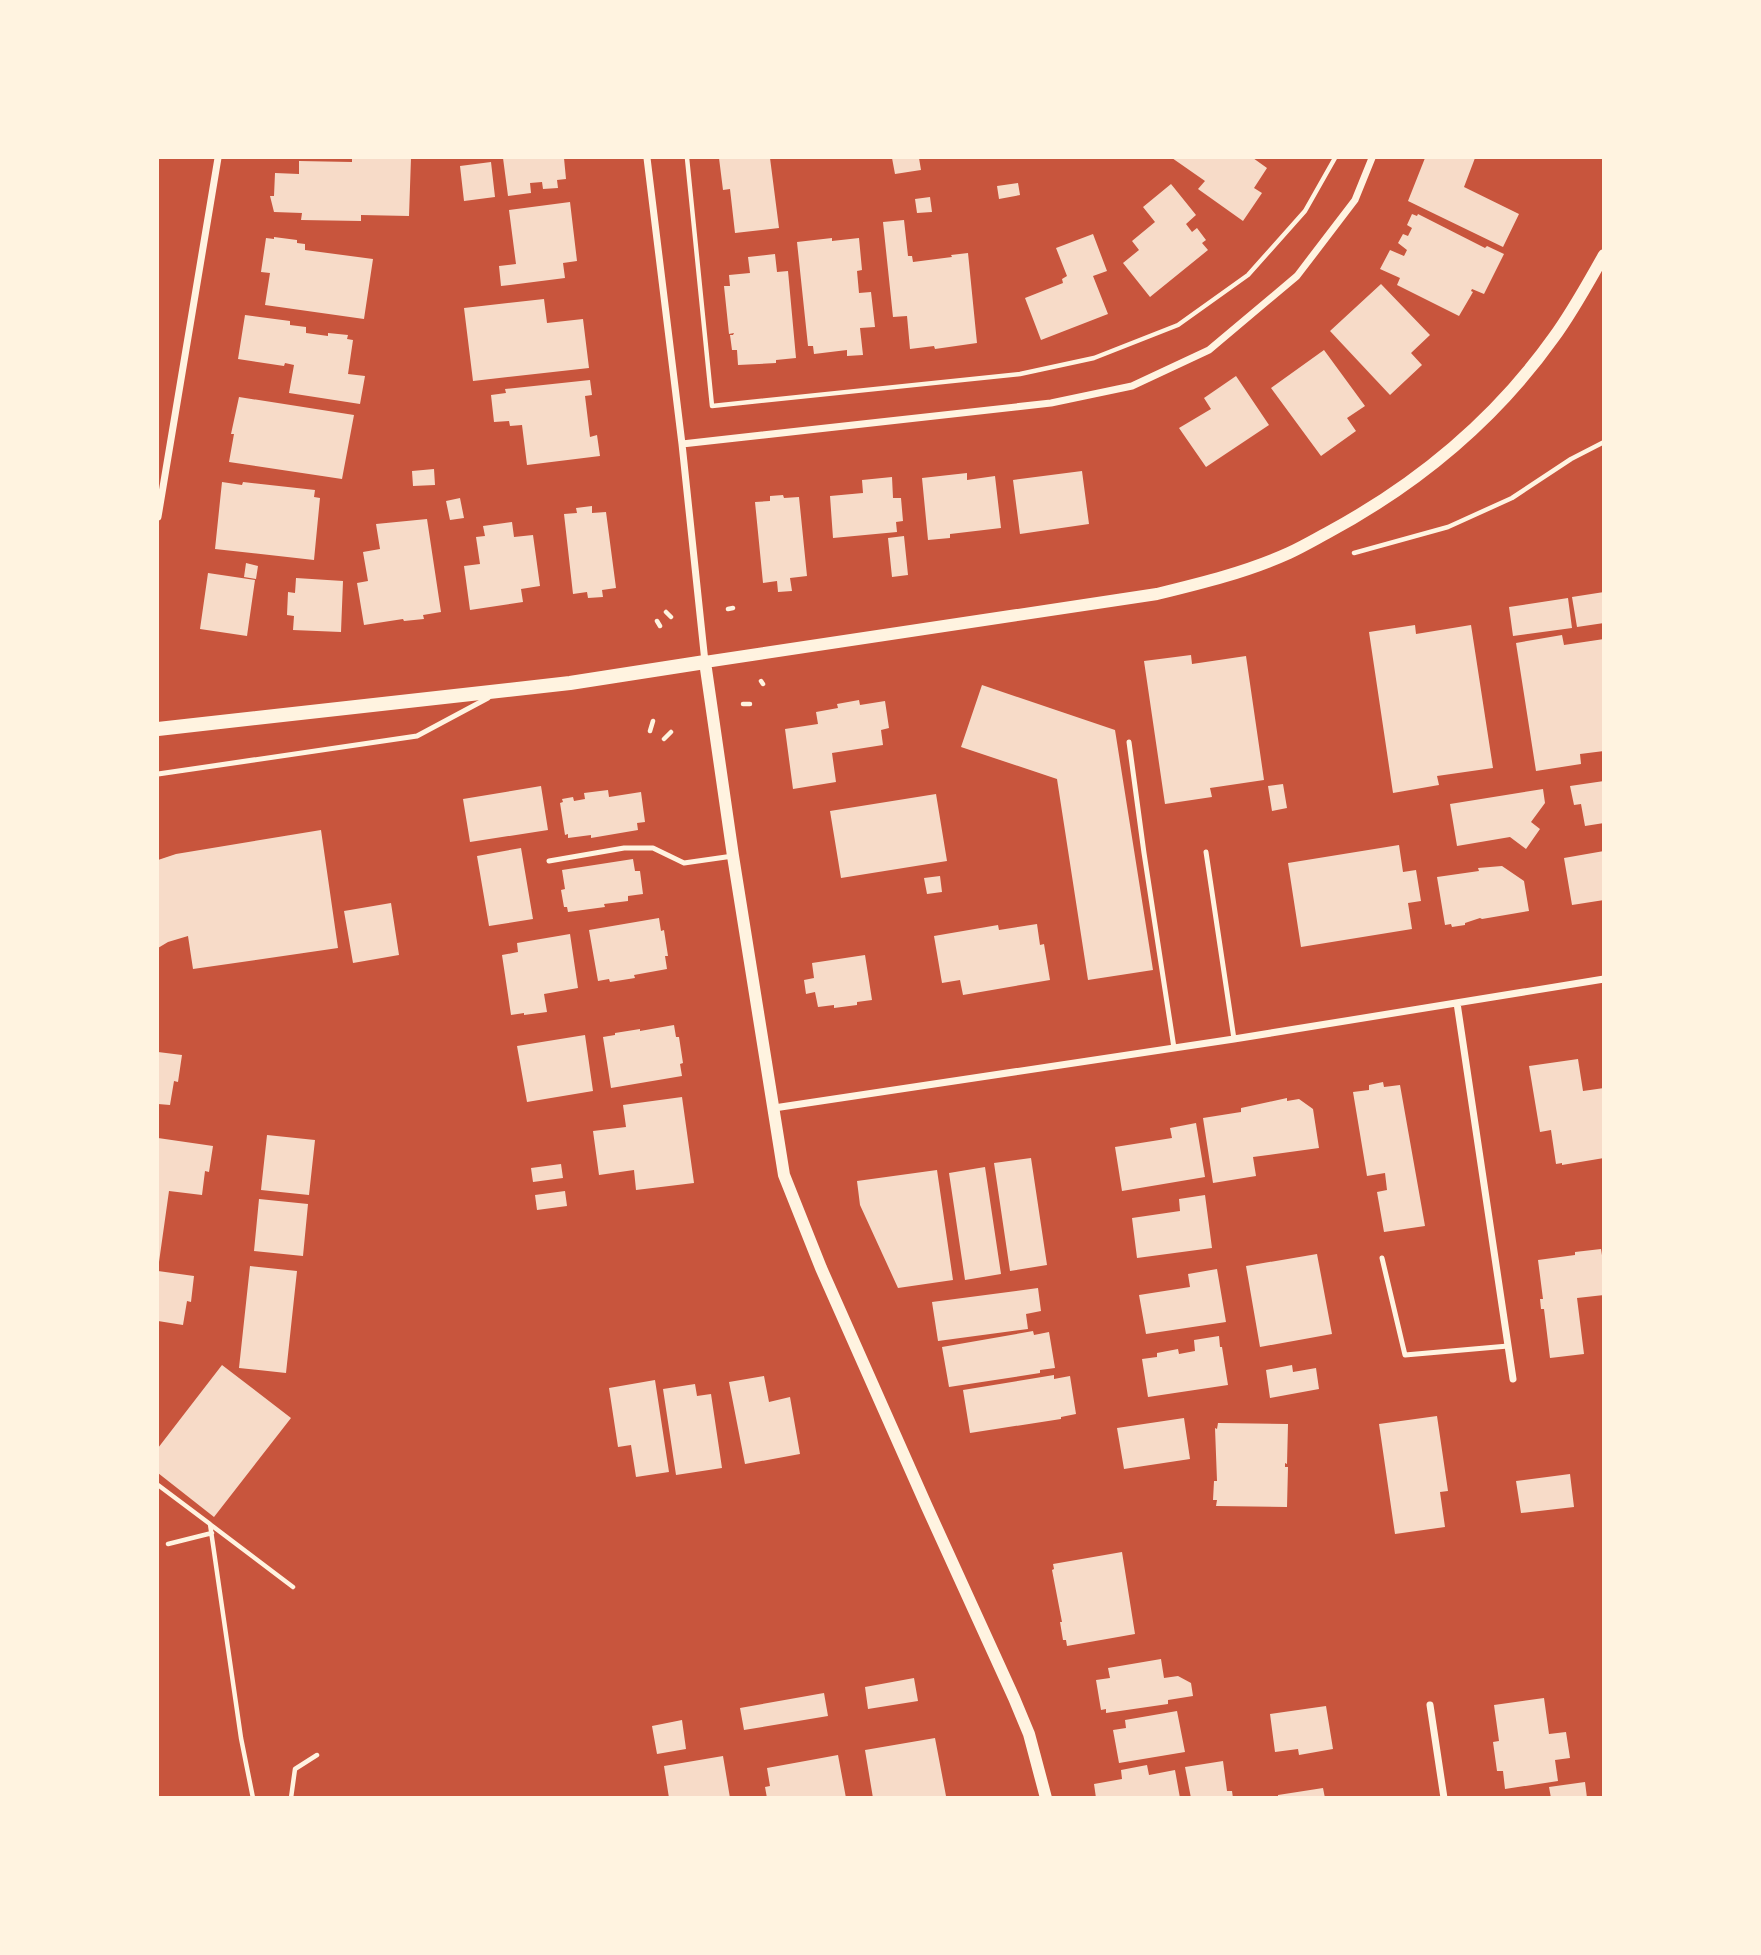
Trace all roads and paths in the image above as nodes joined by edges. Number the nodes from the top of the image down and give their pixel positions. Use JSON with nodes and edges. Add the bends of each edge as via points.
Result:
{"nodes":[{"id":1,"x":218,"y":158,"type":"edge"},
{"id":2,"x":647,"y":158,"type":"edge"},
{"id":3,"x":687,"y":158,"type":"edge"},
{"id":4,"x":1335,"y":158,"type":"edge"},
{"id":5,"x":1372,"y":158,"type":"edge"},
{"id":6,"x":1604,"y":255,"type":"edge"},
{"id":7,"x":1604,"y":442,"type":"edge"},
{"id":8,"x":682,"y":444,"type":"junction"},
{"id":9,"x":158,"y":517,"type":"edge"},
{"id":10,"x":1354,"y":554,"type":"dead end"},
{"id":11,"x":666,"y":612,"type":"dead end"},
{"id":12,"x":671,"y":617,"type":"dead end"},
{"id":13,"x":705,"y":662,"type":"junction"},
{"id":14,"x":500,"y":691,"type":"junction"},
{"id":15,"x":743,"y":704,"type":"dead end"},
{"id":16,"x":750,"y":704,"type":"dead end"},
{"id":17,"x":653,"y":721,"type":"dead end"},
{"id":18,"x":158,"y":729,"type":"edge"},
{"id":19,"x":650,"y":731,"type":"dead end"},
{"id":20,"x":671,"y":732,"type":"dead end"},
{"id":21,"x":664,"y":739,"type":"dead end"},
{"id":22,"x":1129,"y":742,"type":"dead end"},
{"id":23,"x":158,"y":774,"type":"edge"},
{"id":24,"x":1206,"y":852,"type":"dead end"},
{"id":25,"x":733,"y":856,"type":"junction"},
{"id":26,"x":549,"y":861,"type":"dead end"},
{"id":27,"x":1604,"y":979,"type":"edge"},
{"id":28,"x":1457,"y":1003,"type":"junction"},
{"id":29,"x":1234,"y":1039,"type":"junction"},
{"id":30,"x":1174,"y":1048,"type":"junction"},
{"id":31,"x":774,"y":1108,"type":"junction"},
{"id":32,"x":1382,"y":1258,"type":"dead end"},
{"id":33,"x":1508,"y":1346,"type":"junction"},
{"id":34,"x":1513,"y":1379,"type":"dead end"},
{"id":35,"x":158,"y":1485,"type":"edge"},
{"id":36,"x":210,"y":1524,"type":"junction"},
{"id":37,"x":212,"y":1533,"type":"junction"},
{"id":38,"x":167,"y":1544,"type":"dead end"},
{"id":39,"x":293,"y":1587,"type":"dead end"},
{"id":40,"x":1430,"y":1705,"type":"dead end"},
{"id":41,"x":317,"y":1755,"type":"dead end"},
{"id":42,"x":253,"y":1797,"type":"edge"},
{"id":43,"x":291,"y":1797,"type":"edge"},
{"id":44,"x":1046,"y":1797,"type":"edge"},
{"id":45,"x":1444,"y":1797,"type":"edge"}],
"edges":[{"from":1,"to":9,"type":"street"},
{"from":2,"to":8,"type":"street"},
{"from":3,"to":4,"type":"path","via":[[712,406],[1020,374],[1094,358],[1178,325],[1248,275],[1305,211]]},
{"from":5,"to":8,"type":"street","via":[[1355,200],[1297,276],[1209,350],[1132,386],[1051,403]]},
{"from":6,"to":13,"type":"street","via":[[1555,336],[1489,414],[1396,492],[1290,553],[1222,578],[1157,594]]},
{"from":7,"to":10,"type":"path","via":[[1513,498],[1448,527]]},
{"from":8,"to":13,"type":"street"},
{"from":11,"to":12,"type":"path"},
{"from":13,"to":14,"type":"main road"},
{"from":13,"to":25,"type":"street"},
{"from":14,"to":18,"type":"main road"},
{"from":14,"to":23,"type":"lane","via":[[417,736]]},
{"from":15,"to":16,"type":"path"},
{"from":17,"to":19,"type":"path"},
{"from":20,"to":21,"type":"path"},
{"from":22,"to":30,"type":"lane"},
{"from":24,"to":29,"type":"lane"},
{"from":25,"to":26,"type":"lane","via":[[684,863],[653,848],[624,848]]},
{"from":25,"to":31,"type":"street"},
{"from":27,"to":28,"type":"street"},
{"from":28,"to":29,"type":"street"},
{"from":28,"to":33,"type":"street"},
{"from":29,"to":30,"type":"street"},
{"from":30,"to":31,"type":"street"},
{"from":31,"to":44,"type":"street","via":[[784,1175],[804,1230],[1014,1698]]},
{"from":32,"to":33,"type":"lane","via":[[1405,1355]]},
{"from":33,"to":34,"type":"street"},
{"from":35,"to":36,"type":"path"},
{"from":36,"to":37,"type":"path"},
{"from":36,"to":39,"type":"path"},
{"from":37,"to":38,"type":"path"},
{"from":37,"to":42,"type":"path"},
{"from":40,"to":45,"type":"street"},
{"from":41,"to":43,"type":"path","via":[[295,1769]]}]}
